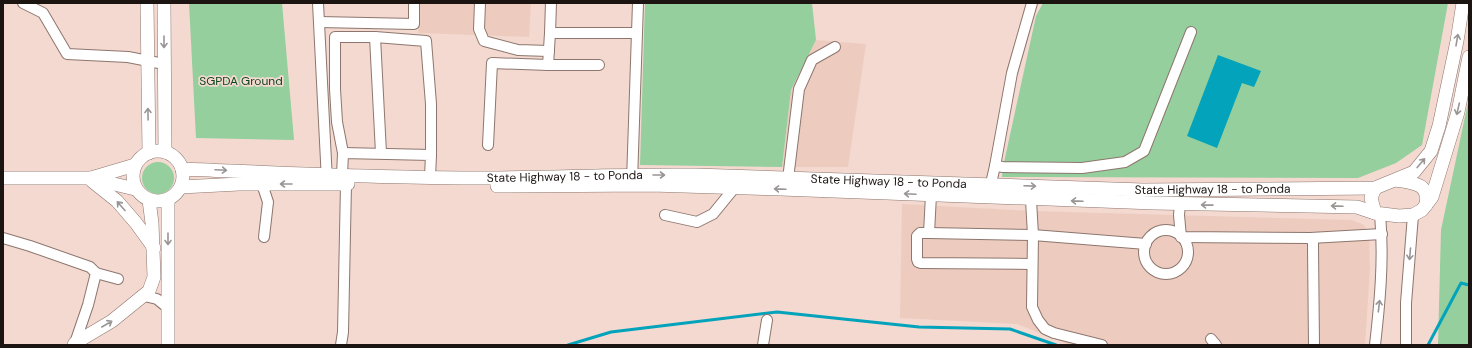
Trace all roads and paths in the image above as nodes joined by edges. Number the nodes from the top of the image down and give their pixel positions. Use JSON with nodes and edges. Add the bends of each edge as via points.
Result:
{"nodes":[{"id":1,"x":23,"y":3,"type":"edge"},
{"id":2,"x":147,"y":3,"type":"edge"},
{"id":3,"x":164,"y":3,"type":"edge"},
{"id":4,"x":318,"y":3,"type":"edge"},
{"id":5,"x":414,"y":3,"type":"edge"},
{"id":6,"x":480,"y":3,"type":"edge"},
{"id":7,"x":551,"y":3,"type":"edge"},
{"id":8,"x":638,"y":3,"type":"edge"},
{"id":9,"x":1032,"y":3,"type":"edge"},
{"id":10,"x":1463,"y":3,"type":"edge"},
{"id":11,"x":319,"y":22,"type":"junction"},
{"id":12,"x":1191,"y":32,"type":"dead end"},
{"id":13,"x":550,"y":33,"type":"junction"},
{"id":14,"x":637,"y":33,"type":"junction"},
{"id":15,"x":375,"y":36,"type":"junction"},
{"id":16,"x":835,"y":47,"type":"dead end"},
{"id":17,"x":549,"y":51,"type":"junction"},
{"id":18,"x":1469,"y":57,"type":"edge"},
{"id":19,"x":148,"y":62,"type":"junction"},
{"id":20,"x":164,"y":64,"type":"junction"},
{"id":21,"x":548,"y":65,"type":"junction"},
{"id":22,"x":599,"y":65,"type":"dead end"},
{"id":23,"x":488,"y":145,"type":"dead end"},
{"id":24,"x":149,"y":152,"type":"junction"},
{"id":25,"x":165,"y":152,"type":"junction"},
{"id":26,"x":381,"y":153,"type":"junction"},
{"id":27,"x":343,"y":154,"type":"junction"},
{"id":28,"x":431,"y":155,"type":"junction"},
{"id":29,"x":135,"y":165,"type":"junction"},
{"id":30,"x":995,"y":166,"type":"junction"},
{"id":31,"x":182,"y":168,"type":"junction"},
{"id":32,"x":430,"y":177,"type":"junction"},
{"id":33,"x":3,"y":178,"type":"edge"},
{"id":34,"x":89,"y":178,"type":"junction"},
{"id":35,"x":788,"y":178,"type":"junction"},
{"id":36,"x":327,"y":179,"type":"junction"},
{"id":37,"x":344,"y":179,"type":"junction"},
{"id":38,"x":632,"y":180,"type":"junction"},
{"id":39,"x":1396,"y":180,"type":"junction"},
{"id":40,"x":262,"y":184,"type":"junction"},
{"id":41,"x":181,"y":187,"type":"junction"},
{"id":42,"x":735,"y":187,"type":"junction"},
{"id":43,"x":1375,"y":188,"type":"junction"},
{"id":44,"x":136,"y":189,"type":"junction"},
{"id":45,"x":989,"y":191,"type":"junction"},
{"id":46,"x":931,"y":195,"type":"junction"},
{"id":47,"x":149,"y":200,"type":"junction"},
{"id":48,"x":168,"y":200,"type":"junction"},
{"id":49,"x":1032,"y":200,"type":"junction"},
{"id":50,"x":1180,"y":204,"type":"junction"},
{"id":51,"x":1426,"y":205,"type":"junction"},
{"id":52,"x":1378,"y":213,"type":"junction"},
{"id":53,"x":665,"y":215,"type":"dead end"},
{"id":54,"x":1413,"y":215,"type":"junction"},
{"id":55,"x":929,"y":233,"type":"junction"},
{"id":56,"x":1382,"y":234,"type":"junction"},
{"id":57,"x":1033,"y":235,"type":"junction"},
{"id":58,"x":264,"y":237,"type":"dead end"},
{"id":59,"x":1182,"y":237,"type":"junction"},
{"id":60,"x":3,"y":238,"type":"edge"},
{"id":61,"x":1310,"y":238,"type":"junction"},
{"id":62,"x":1146,"y":244,"type":"junction"},
{"id":63,"x":154,"y":248,"type":"junction"},
{"id":64,"x":1032,"y":264,"type":"junction"},
{"id":65,"x":96,"y":273,"type":"junction"},
{"id":66,"x":118,"y":279,"type":"dead end"},
{"id":67,"x":144,"y":296,"type":"junction"},
{"id":68,"x":168,"y":308,"type":"junction"},
{"id":69,"x":767,"y":320,"type":"dead end"},
{"id":70,"x":75,"y":344,"type":"edge"},
{"id":71,"x":168,"y":345,"type":"edge"},
{"id":72,"x":341,"y":345,"type":"edge"},
{"id":73,"x":763,"y":345,"type":"edge"},
{"id":74,"x":1102,"y":345,"type":"edge"},
{"id":75,"x":1314,"y":345,"type":"edge"},
{"id":76,"x":1375,"y":345,"type":"edge"},
{"id":77,"x":1406,"y":345,"type":"edge"}],
"edges":[{"from":1,"to":19,"type":"street","via":[[43,13],[67,54],[128,56]]},
{"from":2,"to":19,"type":"main road"},
{"from":3,"to":20,"type":"main road","one_way":true},
{"from":4,"to":11,"type":"street"},
{"from":5,"to":11,"type":"street","via":[[414,24]]},
{"from":6,"to":17,"type":"street","via":[[479,29],[484,41],[518,50]]},
{"from":7,"to":13,"type":"street"},
{"from":8,"to":14,"type":"street"},
{"from":9,"to":30,"type":"street","via":[[1012,73]]},
{"from":39,"to":10,"type":"main road","name":"State Highway 18 - to Ponda","one_way":true,"via":[[1414,172],[1431,151],[1439,126]]},
{"from":11,"to":36,"type":"street"},
{"from":12,"to":30,"type":"street","via":[[1144,151],[1125,162],[1082,168]]},
{"from":13,"to":14,"type":"street"},
{"from":13,"to":17,"type":"street"},
{"from":14,"to":38,"type":"street"},
{"from":15,"to":26,"type":"street"},
{"from":15,"to":27,"type":"street","via":[[335,37],[337,122]]},
{"from":15,"to":28,"type":"street","via":[[426,42],[431,104]]},
{"from":16,"to":35,"type":"street","via":[[812,60],[799,89]]},
{"from":17,"to":21,"type":"street"},
{"from":18,"to":51,"type":"main road","one_way":true,"via":[[1458,112],[1432,197]]},
{"from":19,"to":20,"type":"street"},
{"from":24,"to":19,"type":"main road","one_way":true},
{"from":20,"to":25,"type":"main road"},
{"from":21,"to":22,"type":"street"},
{"from":21,"to":23,"type":"street","via":[[492,62]]},
{"from":24,"to":25,"type":"main road"},
{"from":24,"to":29,"type":"main road"},
{"from":25,"to":31,"type":"main road","via":[[179,161]]},
{"from":26,"to":27,"type":"street"},
{"from":26,"to":28,"type":"street"},
{"from":27,"to":37,"type":"street"},
{"from":28,"to":32,"type":"street"},
{"from":29,"to":34,"type":"main road"},
{"from":29,"to":44,"type":"main road","via":[[132,177]]},
{"from":30,"to":45,"type":"street"},
{"from":31,"to":36,"type":"main road","name":"State Highway 18 - to Ponda","one_way":true},
{"from":31,"to":41,"type":"main road"},
{"from":32,"to":37,"type":"main road","name":"State Highway 18 - to Ponda"},
{"from":32,"to":38,"type":"main road","name":"State Highway 18 - to Ponda"},
{"from":33,"to":34,"type":"main road"},
{"from":34,"to":44,"type":"main road"},
{"from":63,"to":34,"type":"main road","one_way":true,"via":[[117,201]]},
{"from":38,"to":35,"type":"main road","name":"State Highway 18 - to Ponda","one_way":true,"via":[[696,175]]},
{"from":35,"to":45,"type":"main road","name":"State Highway 18 - to Ponda"},
{"from":36,"to":37,"type":"main road","name":"State Highway 18 - to Ponda"},
{"from":36,"to":40,"type":"main road","name":"State Highway 18 - to Ponda","one_way":true},
{"from":37,"to":38,"type":"main road","name":"State Highway 18 - to Ponda","via":[[534,186]]},
{"from":37,"to":72,"type":"street","via":[[344,332]]},
{"from":38,"to":42,"type":"main road","name":"State Highway 18 - to Ponda"},
{"from":39,"to":43,"type":"main road","name":"State Highway 18 - to Ponda"},
{"from":39,"to":51,"type":"main road","via":[[1422,187],[1426,192]]},
{"from":40,"to":41,"type":"main road","name":"State Highway 18 - to Ponda"},
{"from":40,"to":58,"type":"street","via":[[268,202]]},
{"from":41,"to":48,"type":"main road"},
{"from":46,"to":42,"type":"main road","name":"State Highway 18 - to Ponda","one_way":true},
{"from":42,"to":53,"type":"street","via":[[713,214],[697,222]]},
{"from":45,"to":43,"type":"main road","name":"State Highway 18 - to Ponda","one_way":true},
{"from":43,"to":52,"type":"main road","via":[[1371,198]]},
{"from":44,"to":47,"type":"main road"},
{"from":45,"to":46,"type":"main road","name":"State Highway 18 - to Ponda"},
{"from":45,"to":49,"type":"main road","name":"State Highway 18 - to Ponda"},
{"from":46,"to":55,"type":"street"},
{"from":47,"to":48,"type":"main road"},
{"from":47,"to":63,"type":"main road"},
{"from":48,"to":68,"type":"main road","one_way":true},
{"from":50,"to":49,"type":"main road","name":"State Highway 18 - to Ponda","one_way":true},
{"from":49,"to":57,"type":"street"},
{"from":52,"to":50,"type":"main road","name":"State Highway 18 - to Ponda","one_way":true,"via":[[1357,207]]},
{"from":50,"to":59,"type":"street"},
{"from":51,"to":54,"type":"main road"},
{"from":52,"to":54,"type":"main road"},
{"from":52,"to":56,"type":"street"},
{"from":54,"to":77,"type":"street","one_way":true,"via":[[1406,303]]},
{"from":55,"to":57,"type":"street"},
{"from":55,"to":64,"type":"street","via":[[920,233],[917,236],[917,259],[921,263]]},
{"from":56,"to":61,"type":"street"},
{"from":76,"to":56,"type":"street","one_way":true,"via":[[1381,295]]},
{"from":57,"to":62,"type":"street"},
{"from":57,"to":64,"type":"street"},
{"from":59,"to":61,"type":"street"},
{"from":59,"to":62,"type":"street","via":[[1176,233],[1162,231],[1155,233]]},
{"from":59,"to":62,"type":"street","via":[[1188,250],[1185,263],[1180,269],[1167,274],[1153,270],[1148,265],[1144,251]]},
{"from":60,"to":65,"type":"street","via":[[90,267]]},
{"from":61,"to":75,"type":"street","via":[[1314,247]]},
{"from":63,"to":67,"type":"main road","via":[[154,277],[149,291]]},
{"from":64,"to":74,"type":"street","via":[[1032,307],[1044,329]]},
{"from":65,"to":66,"type":"street"},
{"from":65,"to":70,"type":"street"},
{"from":67,"to":68,"type":"street","via":[[157,299]]},
{"from":70,"to":67,"type":"main road","one_way":true,"via":[[112,321]]},
{"from":68,"to":71,"type":"main road"},
{"from":69,"to":73,"type":"street"}]}
